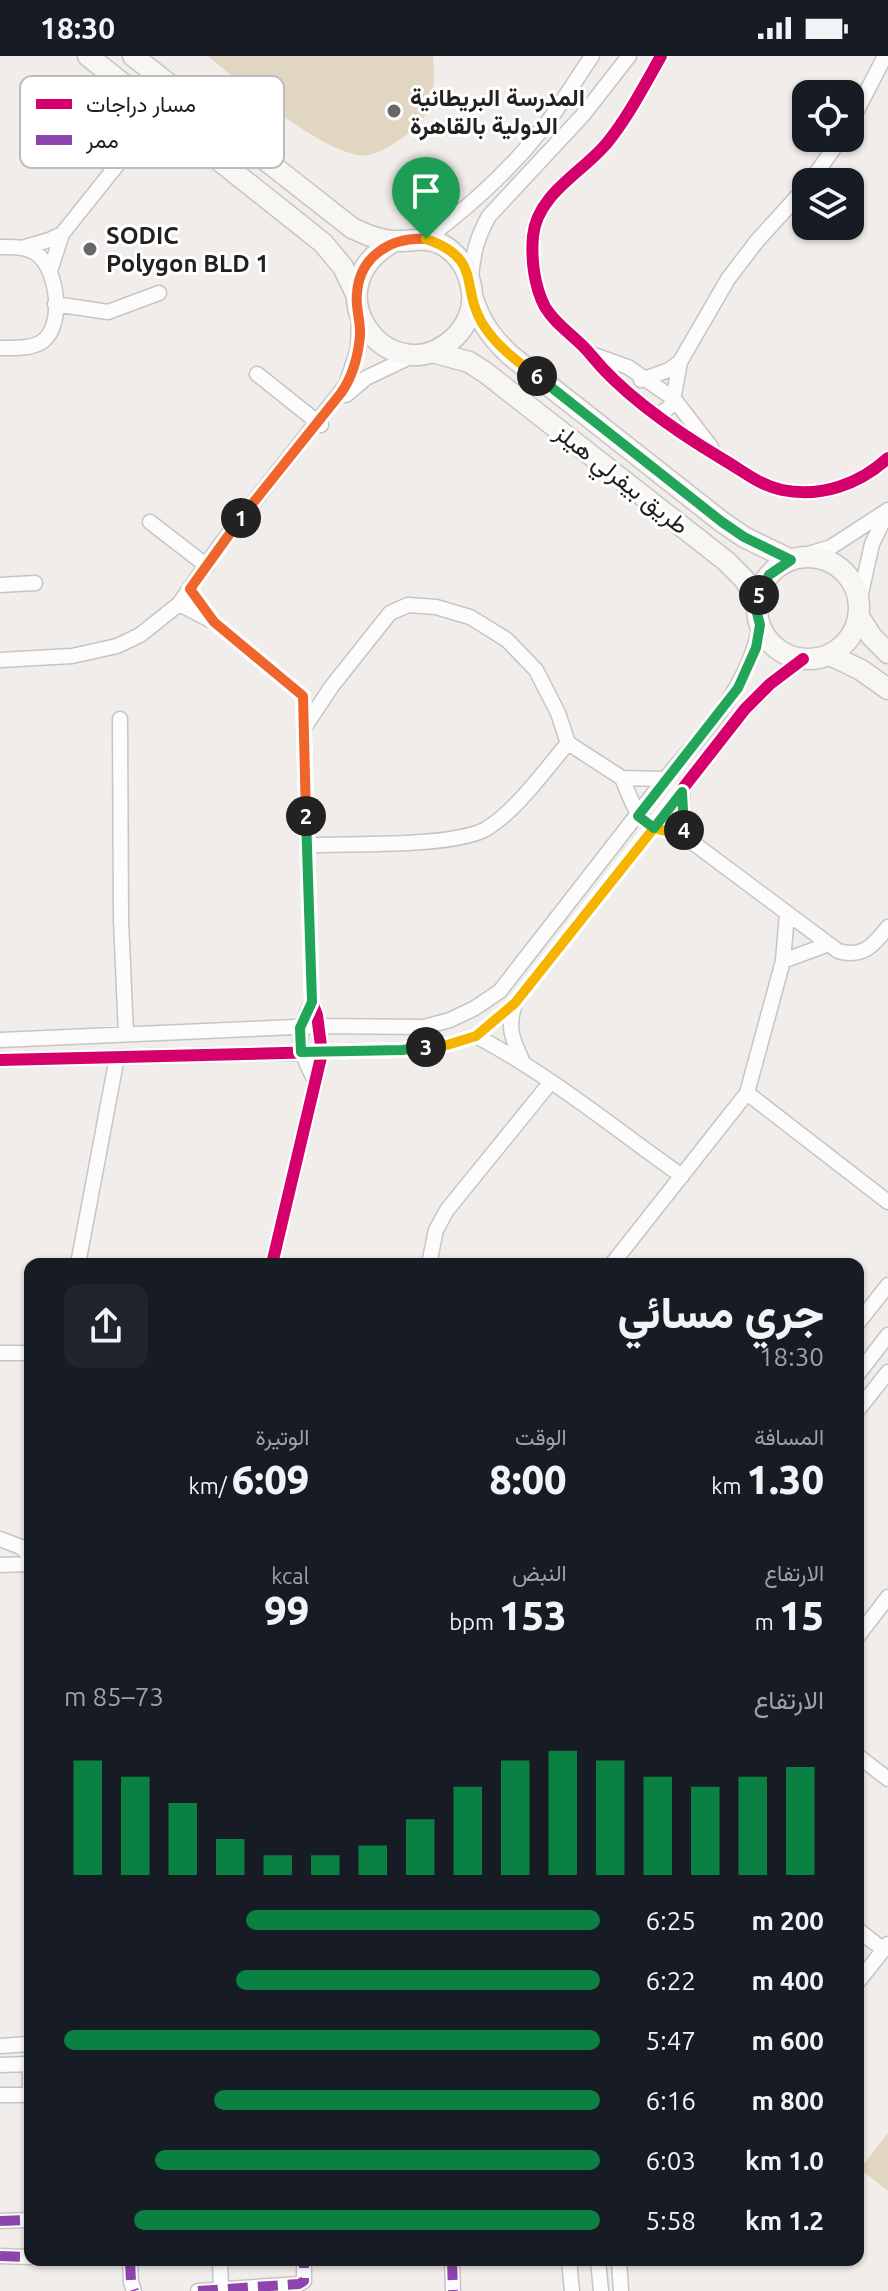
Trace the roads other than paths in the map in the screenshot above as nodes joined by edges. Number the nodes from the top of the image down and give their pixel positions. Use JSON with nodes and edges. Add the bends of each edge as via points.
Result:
{"nodes":[{"id":1,"x":88,"y":56,"type":"edge"},
{"id":2,"x":133,"y":56,"type":"edge"},
{"id":3,"x":592,"y":56,"type":"edge"},
{"id":4,"x":629,"y":56,"type":"edge"},
{"id":5,"x":661,"y":56,"type":"edge"},
{"id":6,"x":885,"y":56,"type":"edge"},
{"id":7,"x":114,"y":76,"type":"edge"},
{"id":8,"x":158,"y":76,"type":"edge"},
{"id":9,"x":864,"y":97,"type":"edge"},
{"id":10,"x":564,"y":99,"type":"junction"},
{"id":11,"x":583,"y":115,"type":"junction"},
{"id":12,"x":115,"y":168,"type":"edge"},
{"id":13,"x":229,"y":168,"type":"edge"},
{"id":14,"x":275,"y":168,"type":"edge"},
{"id":15,"x":792,"y":202,"type":"edge"},
{"id":16,"x":62,"y":234,"type":"junction"},
{"id":17,"x":426,"y":239,"type":"junction"},
{"id":18,"x":395,"y":241,"type":"junction"},
{"id":19,"x":0,"y":247,"type":"edge"},
{"id":20,"x":22,"y":248,"type":"junction"},
{"id":21,"x":50,"y":271,"type":"junction"},
{"id":22,"x":472,"y":290,"type":"junction"},
{"id":23,"x":159,"y":293,"type":"dead end"},
{"id":24,"x":55,"y":304,"type":"junction"},
{"id":25,"x":357,"y":304,"type":"junction"},
{"id":26,"x":0,"y":348,"type":"edge"},
{"id":27,"x":423,"y":354,"type":"junction"},
{"id":28,"x":591,"y":354,"type":"junction"},
{"id":29,"x":680,"y":362,"type":"junction"},
{"id":30,"x":257,"y":374,"type":"dead end"},
{"id":31,"x":644,"y":377,"type":"junction"},
{"id":32,"x":633,"y":394,"type":"junction"},
{"id":33,"x":674,"y":399,"type":"junction"},
{"id":34,"x":659,"y":415,"type":"junction"},
{"id":35,"x":320,"y":423,"type":"junction"},
{"id":36,"x":888,"y":458,"type":"edge"},
{"id":37,"x":726,"y":461,"type":"junction"},
{"id":38,"x":888,"y":511,"type":"edge"},
{"id":39,"x":150,"y":522,"type":"dead end"},
{"id":40,"x":795,"y":558,"type":"junction"},
{"id":41,"x":207,"y":566,"type":"junction"},
{"id":42,"x":0,"y":575,"type":"edge"},
{"id":43,"x":0,"y":585,"type":"edge"},
{"id":44,"x":190,"y":589,"type":"junction"},
{"id":45,"x":758,"y":600,"type":"junction"},
{"id":46,"x":179,"y":604,"type":"junction"},
{"id":47,"x":859,"y":609,"type":"junction"},
{"id":48,"x":214,"y":622,"type":"junction"},
{"id":49,"x":760,"y":625,"type":"junction"},
{"id":50,"x":888,"y":653,"type":"edge"},
{"id":51,"x":830,"y":655,"type":"junction"},
{"id":52,"x":803,"y":659,"type":"junction"},
{"id":53,"x":0,"y":660,"type":"edge"},
{"id":54,"x":332,"y":686,"type":"junction"},
{"id":55,"x":888,"y":689,"type":"edge"},
{"id":56,"x":303,"y":696,"type":"junction"},
{"id":57,"x":120,"y":719,"type":"dead end"},
{"id":58,"x":304,"y":728,"type":"junction"},
{"id":59,"x":568,"y":743,"type":"junction"},
{"id":60,"x":622,"y":778,"type":"junction"},
{"id":61,"x":664,"y":779,"type":"junction"},
{"id":62,"x":682,"y":792,"type":"junction"},
{"id":63,"x":638,"y":816,"type":"junction"},
{"id":64,"x":654,"y":828,"type":"junction"},
{"id":65,"x":684,"y":836,"type":"junction"},
{"id":66,"x":307,"y":845,"type":"junction"},
{"id":67,"x":787,"y":913,"type":"junction"},
{"id":68,"x":888,"y":927,"type":"edge"},
{"id":69,"x":829,"y":944,"type":"junction"},
{"id":70,"x":783,"y":961,"type":"junction"},
{"id":71,"x":500,"y":991,"type":"junction"},
{"id":72,"x":312,"y":1002,"type":"junction"},
{"id":73,"x":515,"y":1003,"type":"junction"},
{"id":74,"x":319,"y":1026,"type":"junction"},
{"id":75,"x":300,"y":1028,"type":"junction"},
{"id":76,"x":126,"y":1034,"type":"junction"},
{"id":77,"x":476,"y":1036,"type":"junction"},
{"id":78,"x":33,"y":1039,"type":"junction"},
{"id":79,"x":0,"y":1040,"type":"edge"},
{"id":80,"x":301,"y":1052,"type":"junction"},
{"id":81,"x":322,"y":1053,"type":"junction"},
{"id":82,"x":117,"y":1057,"type":"junction"},
{"id":83,"x":30,"y":1058,"type":"junction"},
{"id":84,"x":0,"y":1060,"type":"edge"},
{"id":85,"x":522,"y":1060,"type":"junction"},
{"id":86,"x":315,"y":1081,"type":"junction"},
{"id":87,"x":550,"y":1083,"type":"junction"},
{"id":88,"x":747,"y":1093,"type":"junction"},
{"id":89,"x":682,"y":1176,"type":"junction"},
{"id":90,"x":888,"y":1202,"type":"edge"},
{"id":91,"x":79,"y":1258,"type":"edge"},
{"id":92,"x":274,"y":1258,"type":"edge"},
{"id":93,"x":430,"y":1258,"type":"edge"},
{"id":94,"x":617,"y":1258,"type":"edge"},
{"id":95,"x":888,"y":1285,"type":"edge"},
{"id":96,"x":864,"y":1315,"type":"edge"},
{"id":97,"x":888,"y":1335,"type":"edge"},
{"id":98,"x":0,"y":1353,"type":"edge"},
{"id":99,"x":24,"y":1353,"type":"edge"},
{"id":100,"x":864,"y":1366,"type":"edge"},
{"id":101,"x":888,"y":1372,"type":"edge"},
{"id":102,"x":864,"y":1402,"type":"edge"},
{"id":103,"x":0,"y":1539,"type":"edge"},
{"id":104,"x":24,"y":1550,"type":"edge"},
{"id":105,"x":24,"y":1564,"type":"edge"},
{"id":106,"x":0,"y":1565,"type":"edge"},
{"id":107,"x":886,"y":1603,"type":"edge"},
{"id":108,"x":864,"y":1629,"type":"edge"},
{"id":109,"x":864,"y":1761,"type":"edge"},
{"id":110,"x":888,"y":1779,"type":"edge"},
{"id":111,"x":864,"y":1934,"type":"edge"},
{"id":112,"x":886,"y":1947,"type":"edge"},
{"id":113,"x":864,"y":1974,"type":"edge"},
{"id":114,"x":24,"y":2044,"type":"edge"},
{"id":115,"x":0,"y":2046,"type":"edge"},
{"id":116,"x":24,"y":2064,"type":"edge"},
{"id":117,"x":0,"y":2065,"type":"edge"},
{"id":118,"x":24,"y":2093,"type":"edge"},
{"id":119,"x":0,"y":2095,"type":"edge"},
{"id":120,"x":24,"y":2220,"type":"edge"},
{"id":121,"x":0,"y":2221,"type":"edge"},
{"id":122,"x":0,"y":2256,"type":"edge"},
{"id":123,"x":24,"y":2257,"type":"edge"},
{"id":124,"x":130,"y":2266,"type":"edge"},
{"id":125,"x":220,"y":2266,"type":"edge"},
{"id":126,"x":304,"y":2266,"type":"edge"},
{"id":127,"x":452,"y":2266,"type":"edge"},
{"id":128,"x":570,"y":2266,"type":"edge"},
{"id":129,"x":599,"y":2266,"type":"edge"},
{"id":130,"x":619,"y":2266,"type":"edge"},
{"id":131,"x":221,"y":2290,"type":"edge"},
{"id":132,"x":134,"y":2291,"type":"edge"},
{"id":133,"x":198,"y":2291,"type":"edge"},
{"id":134,"x":453,"y":2291,"type":"edge"},
{"id":135,"x":572,"y":2291,"type":"edge"},
{"id":136,"x":601,"y":2291,"type":"edge"},
{"id":137,"x":621,"y":2291,"type":"edge"}],
"edges":[{"from":1,"to":7,"type":"street"},
{"from":2,"to":8,"type":"street"},
{"from":3,"to":10,"type":"street"},
{"from":4,"to":11,"type":"street"},
{"from":5,"to":28,"type":"street","via":[[605,145],[547,200],[533,233],[536,284],[545,307]]},
{"from":6,"to":9,"type":"street"},
{"from":10,"to":11,"type":"street"},
{"from":10,"to":17,"type":"street","via":[[488,190]]},
{"from":11,"to":22,"type":"street","via":[[489,216],[472,256]]},
{"from":12,"to":16,"type":"street"},
{"from":13,"to":25,"type":"street","via":[[323,243],[343,267]]},
{"from":14,"to":18,"type":"street","via":[[352,228]]},
{"from":15,"to":29,"type":"street","via":[[728,279]]},
{"from":16,"to":20,"type":"street"},
{"from":16,"to":21,"type":"street"},
{"from":17,"to":18,"type":"street"},
{"from":17,"to":22,"type":"street","via":[[455,254]]},
{"from":18,"to":25,"type":"street","via":[[368,262]]},
{"from":19,"to":20,"type":"street"},
{"from":20,"to":21,"type":"street","via":[[39,256]]},
{"from":21,"to":24,"type":"street"},
{"from":22,"to":27,"type":"street","via":[[469,317],[460,332],[448,344]]},
{"from":22,"to":40,"type":"street","name":"طريق بيفرلي هيلز","via":[[481,321],[510,355],[722,522],[755,543]]},
{"from":23,"to":24,"type":"street","via":[[108,312]]},
{"from":24,"to":26,"type":"street","via":[[55,325],[43,341]]},
{"from":25,"to":27,"type":"street","via":[[366,330],[380,344],[396,352]]},
{"from":25,"to":35,"type":"street","via":[[358,349],[351,376]]},
{"from":27,"to":35,"type":"street","via":[[355,386]]},
{"from":27,"to":45,"type":"street","name":"طريق بيفرلي هيلز","via":[[469,362],[486,373],[726,561]]},
{"from":28,"to":31,"type":"street"},
{"from":28,"to":32,"type":"street"},
{"from":29,"to":31,"type":"street","via":[[657,376]]},
{"from":29,"to":33,"type":"street"},
{"from":30,"to":35,"type":"street"},
{"from":31,"to":32,"type":"street"},
{"from":31,"to":33,"type":"street"},
{"from":32,"to":34,"type":"street"},
{"from":33,"to":34,"type":"street"},
{"from":33,"to":37,"type":"street"},
{"from":34,"to":37,"type":"street"},
{"from":35,"to":41,"type":"street"},
{"from":36,"to":37,"type":"street","via":[[846,486],[814,492],[773,487]]},
{"from":38,"to":40,"type":"street","via":[[831,547]]},
{"from":38,"to":47,"type":"street","via":[[872,544]]},
{"from":39,"to":41,"type":"street"},
{"from":40,"to":45,"type":"street","via":[[769,575]]},
{"from":40,"to":47,"type":"street","via":[[824,560],[845,572],[855,586]]},
{"from":41,"to":44,"type":"street"},
{"from":42,"to":43,"type":"street","via":[[34,579]]},
{"from":44,"to":46,"type":"street"},
{"from":44,"to":48,"type":"street"},
{"from":45,"to":49,"type":"street"},
{"from":46,"to":48,"type":"street"},
{"from":46,"to":53,"type":"street","via":[[117,646],[72,656]]},
{"from":47,"to":50,"type":"street","via":[[872,637]]},
{"from":47,"to":51,"type":"street","via":[[849,639]]},
{"from":48,"to":56,"type":"street"},
{"from":49,"to":52,"type":"street","via":[[777,649]]},
{"from":49,"to":61,"type":"street","via":[[738,688]]},
{"from":51,"to":52,"type":"street"},
{"from":51,"to":55,"type":"street"},
{"from":52,"to":62,"type":"street","via":[[756,697]]},
{"from":54,"to":56,"type":"street"},
{"from":54,"to":58,"type":"street"},
{"from":54,"to":59,"type":"street","via":[[390,613],[408,605],[436,607],[470,617],[497,634],[536,670]]},
{"from":56,"to":58,"type":"street"},
{"from":57,"to":76,"type":"street"},
{"from":58,"to":66,"type":"street"},
{"from":59,"to":60,"type":"street"},
{"from":59,"to":66,"type":"street","via":[[486,829],[399,843]]},
{"from":60,"to":61,"type":"street"},
{"from":60,"to":63,"type":"street"},
{"from":61,"to":63,"type":"street"},
{"from":62,"to":64,"type":"street"},
{"from":62,"to":65,"type":"street"},
{"from":63,"to":64,"type":"street"},
{"from":63,"to":71,"type":"street"},
{"from":64,"to":65,"type":"street"},
{"from":64,"to":73,"type":"street"},
{"from":65,"to":67,"type":"street"},
{"from":66,"to":72,"type":"street"},
{"from":67,"to":69,"type":"street"},
{"from":67,"to":70,"type":"street"},
{"from":68,"to":69,"type":"street","via":[[862,953],[850,954]]},
{"from":69,"to":70,"type":"street"},
{"from":70,"to":88,"type":"street"},
{"from":71,"to":73,"type":"street"},
{"from":71,"to":74,"type":"street","via":[[450,1020],[424,1027]]},
{"from":72,"to":74,"type":"street"},
{"from":72,"to":75,"type":"street"},
{"from":73,"to":77,"type":"street"},
{"from":73,"to":85,"type":"street","via":[[510,1030]]},
{"from":74,"to":75,"type":"street"},
{"from":74,"to":81,"type":"street"},
{"from":75,"to":76,"type":"street"},
{"from":75,"to":80,"type":"street"},
{"from":76,"to":78,"type":"street"},
{"from":77,"to":81,"type":"street","via":[[402,1050]]},
{"from":77,"to":85,"type":"street"},
{"from":78,"to":79,"type":"street"},
{"from":78,"to":83,"type":"street"},
{"from":80,"to":81,"type":"street"},
{"from":80,"to":82,"type":"street"},
{"from":80,"to":86,"type":"street"},
{"from":81,"to":86,"type":"street"},
{"from":82,"to":83,"type":"street"},
{"from":82,"to":91,"type":"street"},
{"from":83,"to":84,"type":"street"},
{"from":85,"to":87,"type":"street"},
{"from":86,"to":92,"type":"street"},
{"from":87,"to":89,"type":"street"},
{"from":87,"to":93,"type":"street","via":[[447,1210]]},
{"from":88,"to":89,"type":"street"},
{"from":88,"to":90,"type":"street"},
{"from":89,"to":94,"type":"street"},
{"from":95,"to":96,"type":"street"},
{"from":97,"to":100,"type":"street"},
{"from":98,"to":99,"type":"street"},
{"from":101,"to":102,"type":"street"},
{"from":103,"to":104,"type":"street"},
{"from":105,"to":106,"type":"street"},
{"from":107,"to":108,"type":"street"},
{"from":109,"to":110,"type":"street"},
{"from":111,"to":112,"type":"street"},
{"from":112,"to":113,"type":"street"},
{"from":114,"to":115,"type":"street"},
{"from":116,"to":117,"type":"street"},
{"from":118,"to":119,"type":"street"},
{"from":120,"to":121,"type":"street"},
{"from":122,"to":123,"type":"street"},
{"from":124,"to":132,"type":"street"},
{"from":125,"to":131,"type":"street"},
{"from":126,"to":131,"type":"street","via":[[304,2281],[299,2284]]},
{"from":127,"to":134,"type":"street"},
{"from":128,"to":135,"type":"street"},
{"from":129,"to":136,"type":"street"},
{"from":130,"to":137,"type":"street"},
{"from":131,"to":133,"type":"street"}]}
